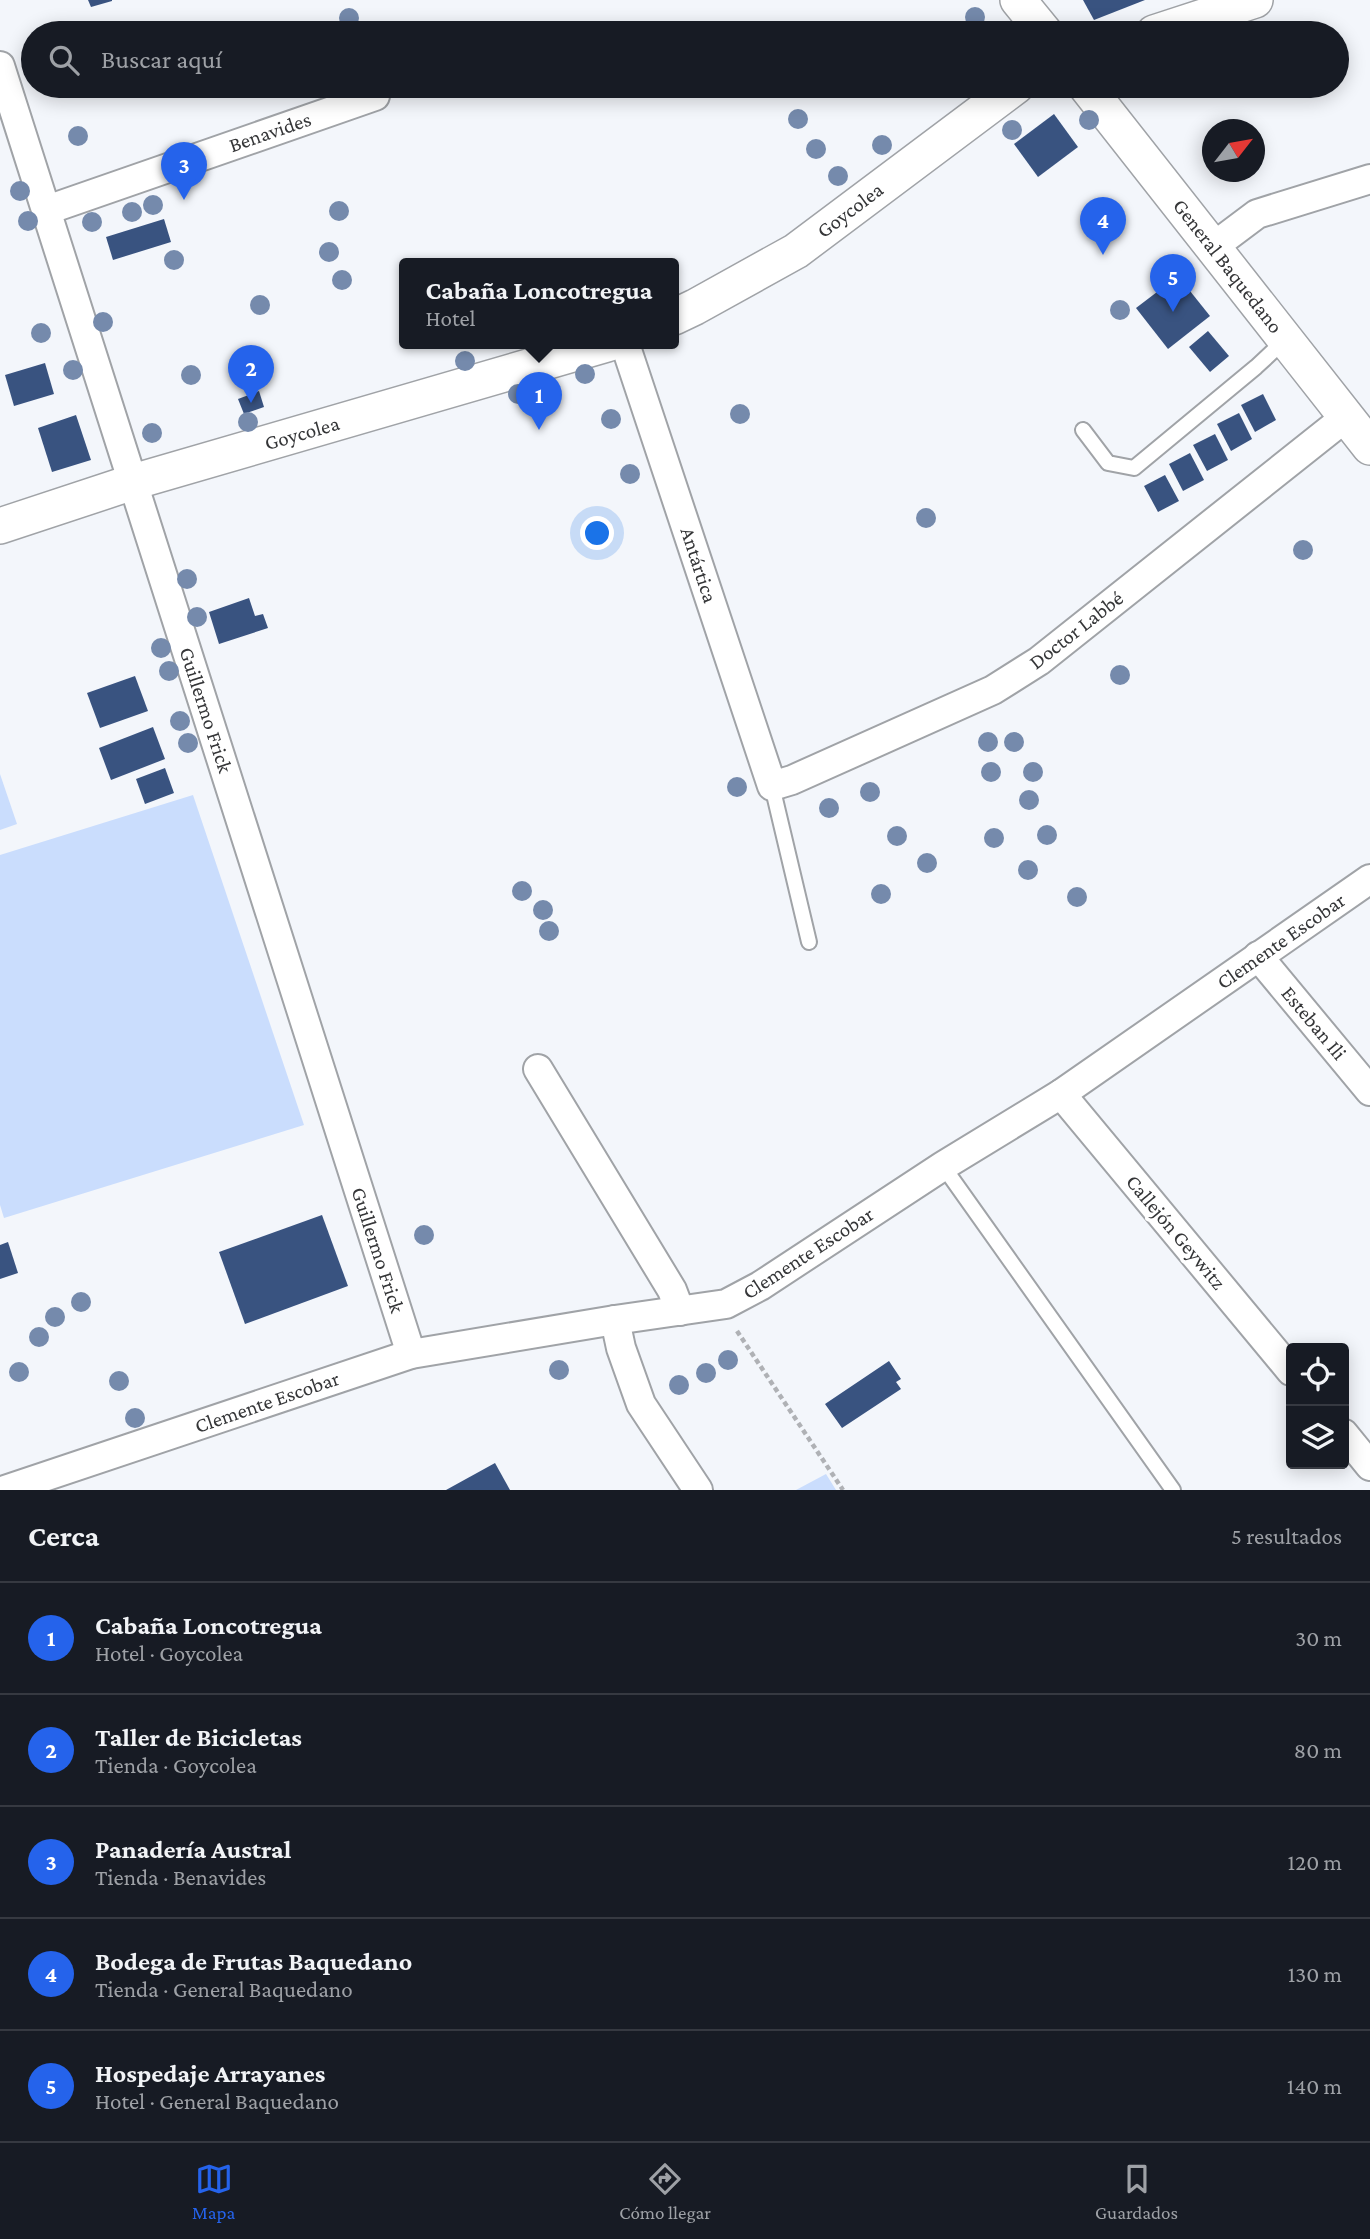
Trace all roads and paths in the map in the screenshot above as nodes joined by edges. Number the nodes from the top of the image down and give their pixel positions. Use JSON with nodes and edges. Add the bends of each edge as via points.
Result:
{"nodes":[{"id":1,"x":1018,"y":0,"type":"edge"},
{"id":2,"x":1255,"y":0,"type":"edge"},
{"id":3,"x":1035,"y":21,"type":"edge"},
{"id":4,"x":1191,"y":21,"type":"edge"},
{"id":5,"x":0,"y":66,"type":"edge"},
{"id":6,"x":369,"y":98,"type":"edge"},
{"id":7,"x":1000,"y":98,"type":"edge"},
{"id":8,"x":1095,"y":98,"type":"edge"},
{"id":9,"x":1370,"y":179,"type":"edge"},
{"id":10,"x":47,"y":210,"type":"junction"},
{"id":11,"x":1213,"y":247,"type":"junction"},
{"id":12,"x":679,"y":314,"type":"edge"},
{"id":13,"x":1286,"y":340,"type":"junction"},
{"id":14,"x":590,"y":349,"type":"edge"},
{"id":15,"x":627,"y":349,"type":"edge"},
{"id":16,"x":1346,"y":417,"type":"junction"},
{"id":17,"x":1083,"y":430,"type":"dead end"},
{"id":18,"x":1370,"y":447,"type":"edge"},
{"id":19,"x":133,"y":482,"type":"junction"},
{"id":20,"x":0,"y":526,"type":"edge"},
{"id":21,"x":772,"y":786,"type":"junction"},
{"id":22,"x":1370,"y":879,"type":"edge"},
{"id":23,"x":809,"y":942,"type":"dead end"},
{"id":24,"x":1258,"y":956,"type":"junction"},
{"id":25,"x":538,"y":1069,"type":"dead end"},
{"id":26,"x":1370,"y":1091,"type":"edge"},
{"id":27,"x":1061,"y":1094,"type":"junction"},
{"id":28,"x":943,"y":1166,"type":"junction"},
{"id":29,"x":726,"y":1304,"type":"junction"},
{"id":30,"x":680,"y":1311,"type":"junction"},
{"id":31,"x":615,"y":1320,"type":"junction"},
{"id":32,"x":411,"y":1354,"type":"junction"},
{"id":33,"x":1286,"y":1365,"type":"edge"},
{"id":34,"x":1349,"y":1440,"type":"edge"},
{"id":35,"x":1370,"y":1466,"type":"edge"},
{"id":36,"x":5,"y":1490,"type":"edge"},
{"id":37,"x":698,"y":1490,"type":"edge"},
{"id":38,"x":843,"y":1490,"type":"edge"},
{"id":39,"x":1173,"y":1490,"type":"edge"}],
"edges":[{"from":1,"to":3,"type":"street"},
{"from":2,"to":4,"type":"street"},
{"from":5,"to":10,"type":"street","name":"Guillermo Frick"},
{"from":6,"to":10,"type":"street","name":"Benavides"},
{"from":7,"to":12,"type":"street","name":"Goycolea","via":[[796,251]]},
{"from":8,"to":11,"type":"street","name":"General Baquedano"},
{"from":9,"to":11,"type":"street","via":[[1257,215]]},
{"from":10,"to":19,"type":"street","name":"Guillermo Frick"},
{"from":11,"to":13,"type":"street","name":"General Baquedano"},
{"from":13,"to":16,"type":"street","name":"General Baquedano"},
{"from":13,"to":17,"type":"lane","via":[[1134,468],[1108,463]]},
{"from":14,"to":19,"type":"street","name":"Goycolea"},
{"from":15,"to":21,"type":"street","name":"Antártica"},
{"from":16,"to":18,"type":"street","name":"General Baquedano"},
{"from":16,"to":21,"type":"street","name":"Doctor Labbé","via":[[1039,661],[993,690]]},
{"from":19,"to":20,"type":"street","name":"Goycolea"},
{"from":19,"to":32,"type":"street","name":"Guillermo Frick"},
{"from":21,"to":23,"type":"lane"},
{"from":22,"to":24,"type":"street","name":"Clemente Escobar"},
{"from":24,"to":26,"type":"street","name":"Esteban Ili"},
{"from":24,"to":27,"type":"street","name":"Clemente Escobar"},
{"from":25,"to":30,"type":"street","via":[[672,1290]]},
{"from":27,"to":28,"type":"street","name":"Clemente Escobar"},
{"from":27,"to":33,"type":"street","name":"Callejón Geywitz"},
{"from":28,"to":29,"type":"street","name":"Clemente Escobar"},
{"from":28,"to":39,"type":"lane"},
{"from":29,"to":30,"type":"street","name":"Clemente Escobar"},
{"from":29,"to":38,"type":"path","via":[[738,1333]]},
{"from":30,"to":31,"type":"street","name":"Clemente Escobar"},
{"from":31,"to":32,"type":"street","name":"Clemente Escobar"},
{"from":31,"to":37,"type":"street","via":[[641,1404]]},
{"from":32,"to":36,"type":"street","name":"Clemente Escobar"},
{"from":34,"to":35,"type":"street"}]}
